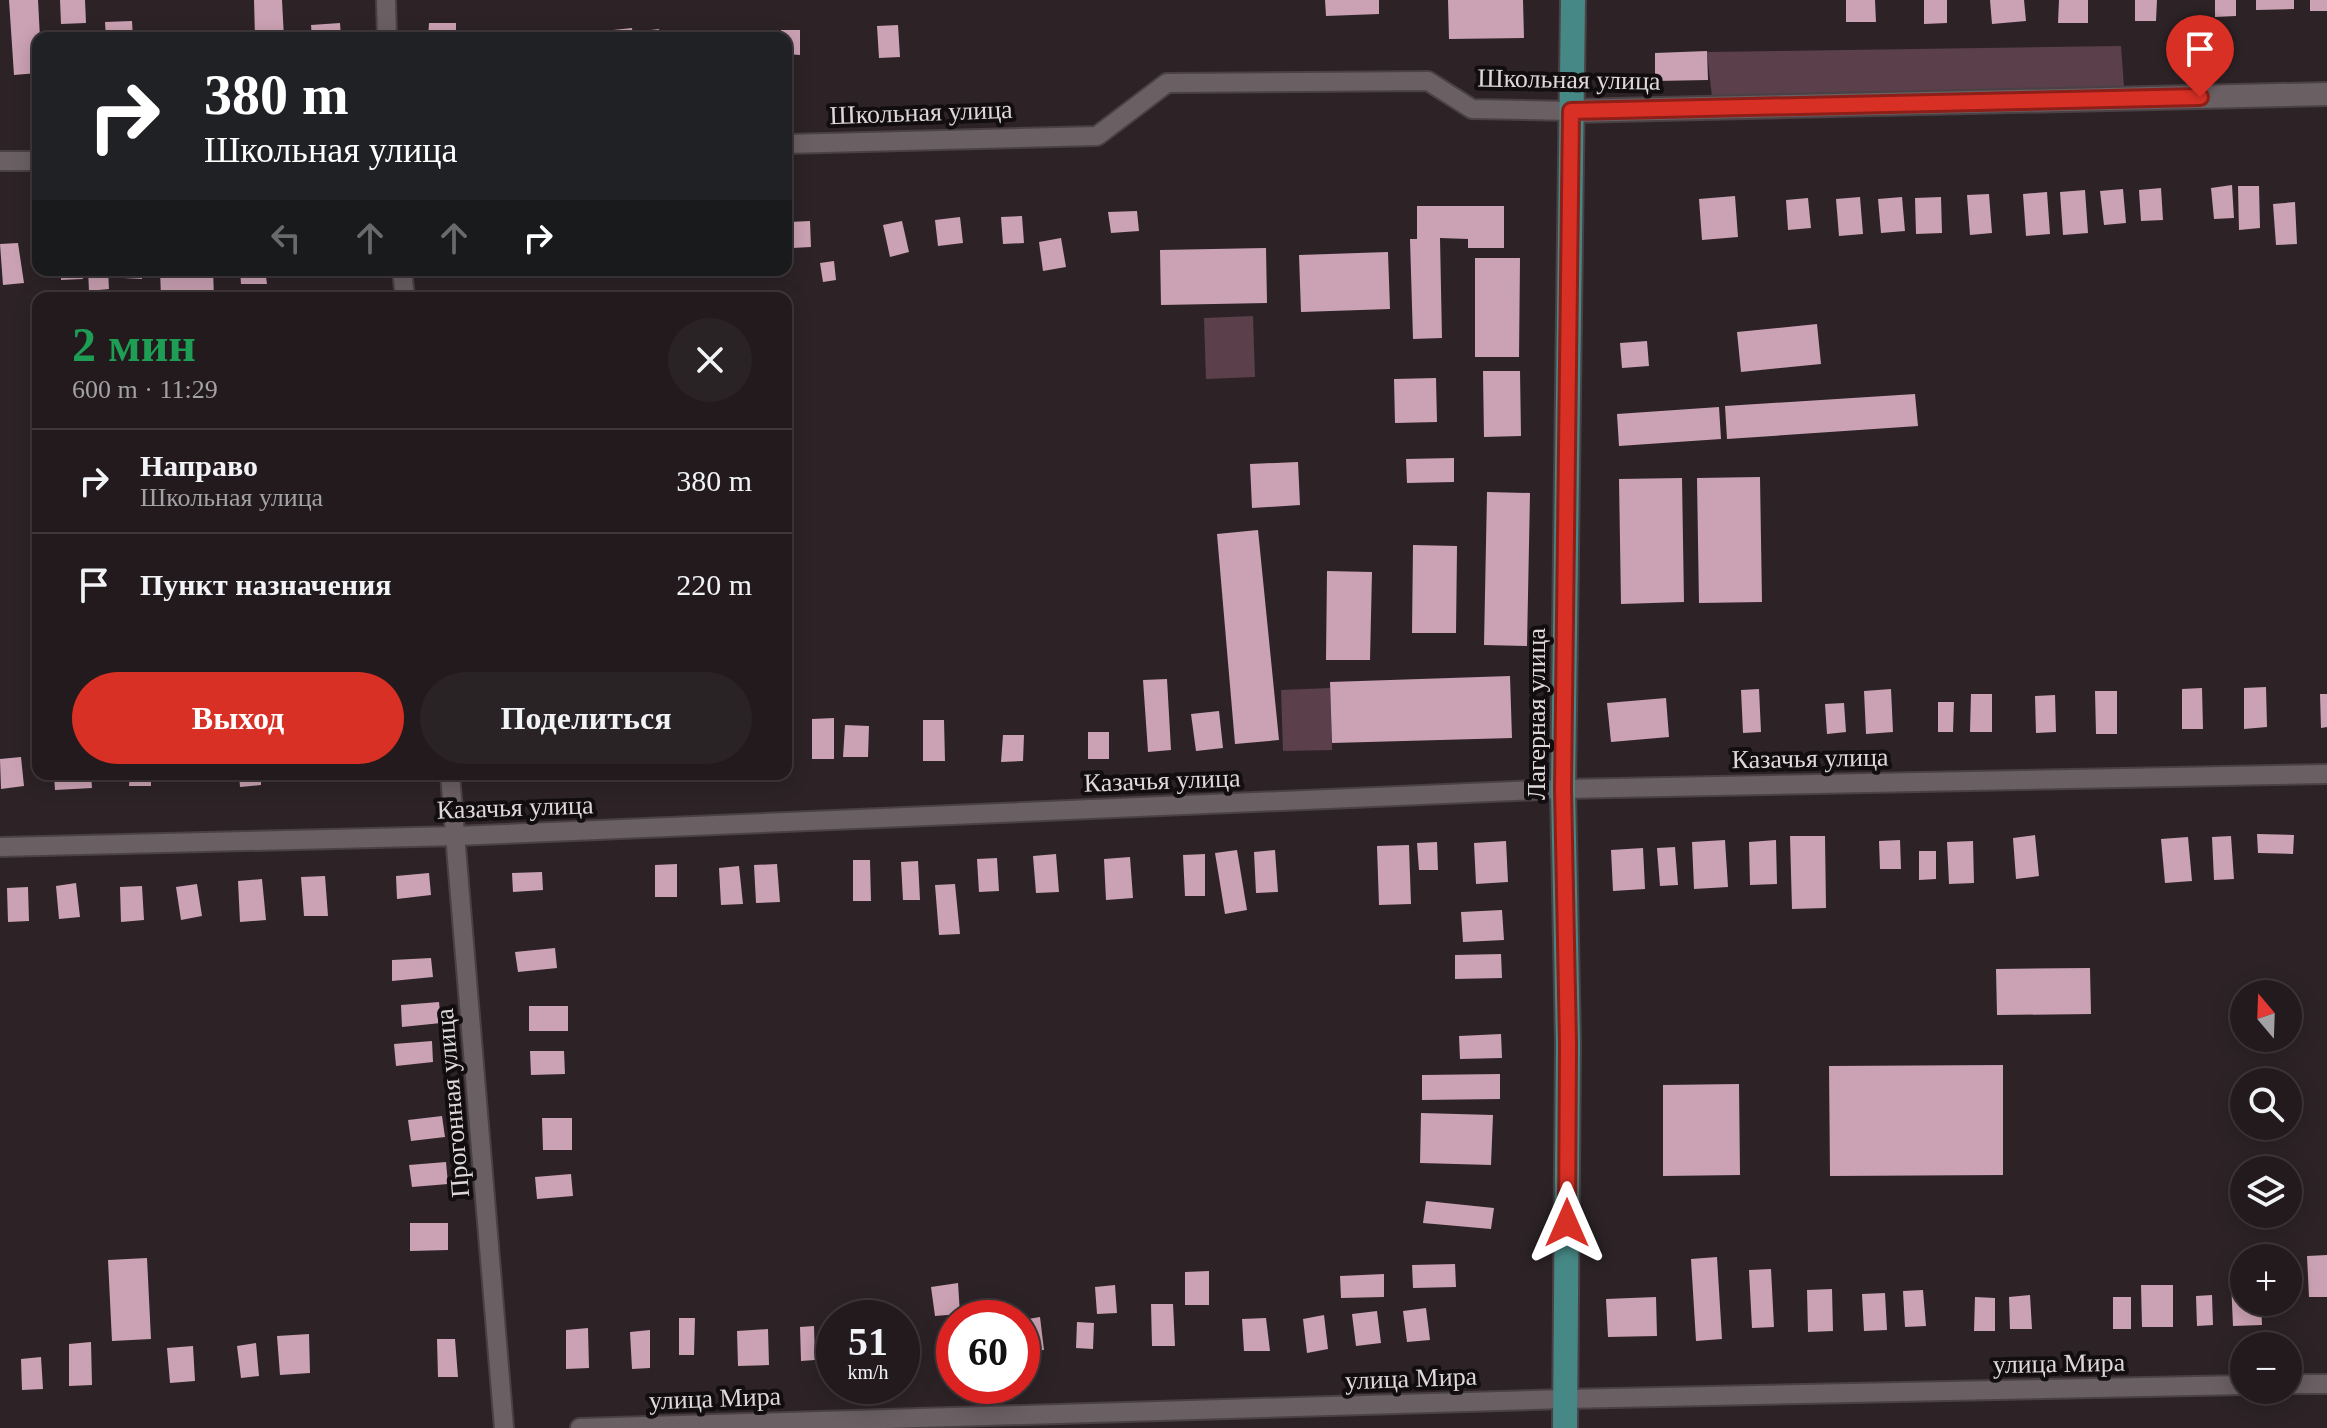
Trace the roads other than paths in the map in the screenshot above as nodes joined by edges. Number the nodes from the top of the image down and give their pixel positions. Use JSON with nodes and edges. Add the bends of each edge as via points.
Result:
{"nodes":[{"id":1,"x":386,"y":0,"type":"edge"},
{"id":2,"x":1573,"y":0,"type":"edge"},
{"id":3,"x":387,"y":32,"type":"edge"},
{"id":4,"x":2327,"y":94,"type":"edge"},
{"id":5,"x":1571,"y":111,"type":"junction"},
{"id":6,"x":792,"y":144,"type":"edge"},
{"id":7,"x":0,"y":161,"type":"edge"},
{"id":8,"x":32,"y":161,"type":"edge"},
{"id":9,"x":2327,"y":774,"type":"edge"},
{"id":10,"x":451,"y":780,"type":"edge"},
{"id":11,"x":1563,"y":789,"type":"junction"},
{"id":12,"x":456,"y":836,"type":"junction"},
{"id":13,"x":0,"y":847,"type":"edge"},
{"id":14,"x":2302,"y":1384,"type":"edge"},
{"id":15,"x":2327,"y":1384,"type":"edge"},
{"id":16,"x":2230,"y":1385,"type":"edge"},
{"id":17,"x":1565,"y":1399,"type":"junction"},
{"id":18,"x":504,"y":1428,"type":"edge"},
{"id":19,"x":580,"y":1428,"type":"edge"},
{"id":20,"x":1565,"y":1428,"type":"edge"}],
"edges":[{"from":1,"to":3,"type":"street"},
{"from":2,"to":5,"type":"main road","name":"Лагерная улица"},
{"from":4,"to":5,"type":"street","name":"Школьная улица"},
{"from":5,"to":6,"type":"street","name":"Школьная улица","via":[[1472,109],[1428,81],[1167,83],[1097,136]]},
{"from":5,"to":11,"type":"main road","name":"Лагерная улица"},
{"from":7,"to":8,"type":"street"},
{"from":9,"to":11,"type":"street","name":"Казачья улица"},
{"from":10,"to":12,"type":"street","name":"Прогонная улица"},
{"from":11,"to":12,"type":"street","name":"Казачья улица"},
{"from":11,"to":17,"type":"main road","name":"Лагерная улица","via":[[1568,1044]]},
{"from":12,"to":13,"type":"street","name":"Казачья улица"},
{"from":12,"to":18,"type":"street","name":"Прогонная улица"},
{"from":14,"to":15,"type":"street"},
{"from":16,"to":17,"type":"street","name":"улица Мира"},
{"from":17,"to":19,"type":"street","name":"улица Мира"},
{"from":17,"to":20,"type":"main road","name":"Лагерная улица"}]}
